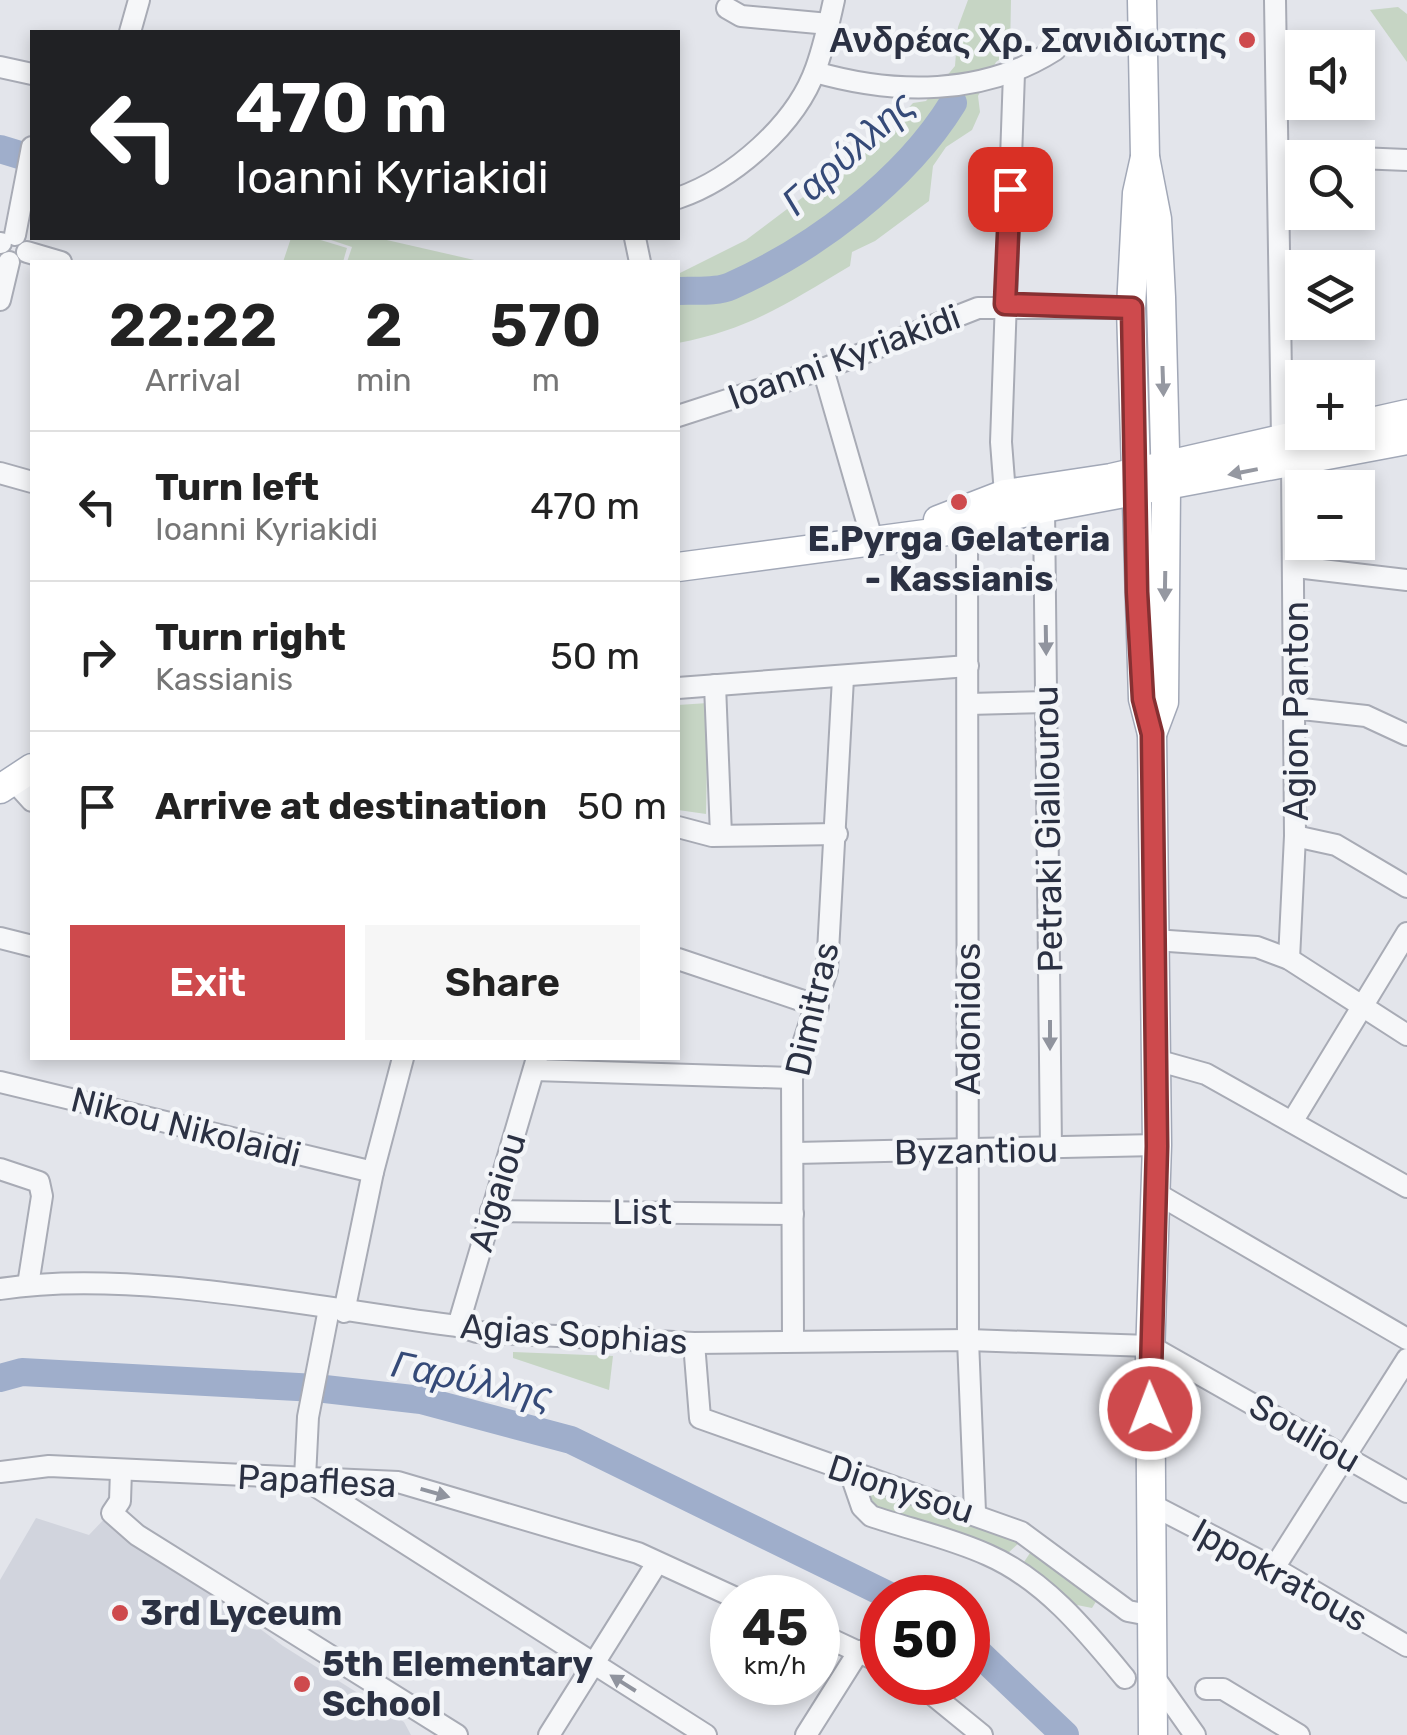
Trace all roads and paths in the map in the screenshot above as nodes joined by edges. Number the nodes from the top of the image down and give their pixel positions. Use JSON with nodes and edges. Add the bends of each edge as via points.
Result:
{"nodes":[{"id":1,"x":139,"y":0,"type":"edge"},
{"id":2,"x":834,"y":0,"type":"edge"},
{"id":3,"x":1142,"y":0,"type":"edge"},
{"id":4,"x":1275,"y":0,"type":"edge"},
{"id":5,"x":726,"y":8,"type":"dead end"},
{"id":6,"x":828,"y":24,"type":"junction"},
{"id":7,"x":131,"y":30,"type":"edge"},
{"id":8,"x":1054,"y":50,"type":"dead end"},
{"id":9,"x":0,"y":66,"type":"edge"},
{"id":10,"x":816,"y":72,"type":"junction"},
{"id":11,"x":1014,"y":73,"type":"junction"},
{"id":12,"x":30,"y":74,"type":"edge"},
{"id":13,"x":1280,"y":154,"type":"junction"},
{"id":14,"x":1285,"y":154,"type":"edge"},
{"id":15,"x":30,"y":157,"type":"edge"},
{"id":16,"x":1145,"y":158,"type":"junction"},
{"id":17,"x":1375,"y":159,"type":"edge"},
{"id":18,"x":1407,"y":160,"type":"edge"},
{"id":19,"x":680,"y":197,"type":"edge"},
{"id":20,"x":8,"y":247,"type":"edge"},
{"id":21,"x":54,"y":260,"type":"edge"},
{"id":22,"x":0,"y":300,"type":"edge"},
{"id":23,"x":1005,"y":304,"type":"junction"},
{"id":24,"x":1132,"y":308,"type":"junction"},
{"id":25,"x":1285,"y":365,"type":"edge"},
{"id":26,"x":823,"y":369,"type":"junction"},
{"id":27,"x":1407,"y":414,"type":"edge"},
{"id":28,"x":680,"y":415,"type":"edge"},
{"id":29,"x":1375,"y":421,"type":"edge"},
{"id":30,"x":1407,"y":440,"type":"edge"},
{"id":31,"x":1375,"y":443,"type":"edge"},
{"id":32,"x":1287,"y":450,"type":"joint"},
{"id":33,"x":0,"y":473,"type":"edge"},
{"id":34,"x":1165,"y":477,"type":"junction"},
{"id":35,"x":30,"y":481,"type":"edge"},
{"id":36,"x":1135,"y":482,"type":"junction"},
{"id":37,"x":1005,"y":494,"type":"junction"},
{"id":38,"x":1044,"y":508,"type":"junction"},
{"id":39,"x":968,"y":526,"type":"junction"},
{"id":40,"x":926,"y":531,"type":"junction"},
{"id":41,"x":872,"y":539,"type":"junction"},
{"id":42,"x":680,"y":567,"type":"edge"},
{"id":43,"x":1296,"y":567,"type":"junction"},
{"id":44,"x":1407,"y":580,"type":"edge"},
{"id":45,"x":968,"y":666,"type":"junction"},
{"id":46,"x":843,"y":678,"type":"junction"},
{"id":47,"x":715,"y":685,"type":"junction"},
{"id":48,"x":680,"y":688,"type":"edge"},
{"id":49,"x":1048,"y":702,"type":"junction"},
{"id":50,"x":968,"y":704,"type":"junction"},
{"id":51,"x":1293,"y":708,"type":"junction"},
{"id":52,"x":1152,"y":734,"type":"junction"},
{"id":53,"x":1407,"y":734,"type":"edge"},
{"id":54,"x":680,"y":827,"type":"edge"},
{"id":55,"x":837,"y":834,"type":"junction"},
{"id":56,"x":721,"y":835,"type":"junction"},
{"id":57,"x":1296,"y":836,"type":"junction"},
{"id":58,"x":1407,"y":887,"type":"edge"},
{"id":59,"x":1407,"y":933,"type":"edge"},
{"id":60,"x":0,"y":938,"type":"edge"},
{"id":61,"x":1154,"y":940,"type":"junction"},
{"id":62,"x":30,"y":946,"type":"edge"},
{"id":63,"x":1289,"y":959,"type":"junction"},
{"id":64,"x":680,"y":960,"type":"edge"},
{"id":65,"x":818,"y":1006,"type":"junction"},
{"id":66,"x":1362,"y":1009,"type":"junction"},
{"id":67,"x":1407,"y":1035,"type":"edge"},
{"id":68,"x":402,"y":1060,"type":"edge"},
{"id":69,"x":1156,"y":1060,"type":"junction"},
{"id":70,"x":536,"y":1064,"type":"edge"},
{"id":71,"x":792,"y":1078,"type":"junction"},
{"id":72,"x":0,"y":1082,"type":"edge"},
{"id":73,"x":1292,"y":1122,"type":"junction"},
{"id":74,"x":1157,"y":1146,"type":"junction"},
{"id":75,"x":1051,"y":1150,"type":"junction"},
{"id":76,"x":968,"y":1152,"type":"junction"},
{"id":77,"x":795,"y":1153,"type":"junction"},
{"id":78,"x":0,"y":1169,"type":"edge"},
{"id":79,"x":373,"y":1172,"type":"junction"},
{"id":80,"x":1407,"y":1187,"type":"edge"},
{"id":81,"x":1156,"y":1193,"type":"junction"},
{"id":82,"x":491,"y":1211,"type":"junction"},
{"id":83,"x":792,"y":1214,"type":"junction"},
{"id":84,"x":28,"y":1285,"type":"junction"},
{"id":85,"x":0,"y":1290,"type":"edge"},
{"id":86,"x":336,"y":1311,"type":"junction"},
{"id":87,"x":458,"y":1326,"type":"junction"},
{"id":88,"x":1407,"y":1339,"type":"edge"},
{"id":89,"x":792,"y":1340,"type":"junction"},
{"id":90,"x":968,"y":1340,"type":"junction"},
{"id":91,"x":694,"y":1344,"type":"junction"},
{"id":92,"x":1150,"y":1346,"type":"junction"},
{"id":93,"x":1407,"y":1359,"type":"edge"},
{"id":94,"x":1346,"y":1456,"type":"junction"},
{"id":95,"x":121,"y":1470,"type":"junction"},
{"id":96,"x":0,"y":1472,"type":"edge"},
{"id":97,"x":851,"y":1474,"type":"junction"},
{"id":98,"x":304,"y":1478,"type":"junction"},
{"id":99,"x":1407,"y":1492,"type":"edge"},
{"id":100,"x":1152,"y":1506,"type":"junction"},
{"id":101,"x":975,"y":1512,"type":"junction"},
{"id":102,"x":1030,"y":1538,"type":"junction"},
{"id":103,"x":657,"y":1563,"type":"junction"},
{"id":104,"x":1011,"y":1566,"type":"junction"},
{"id":105,"x":1274,"y":1568,"type":"junction"},
{"id":106,"x":710,"y":1586,"type":"edge"},
{"id":107,"x":1117,"y":1604,"type":"junction"},
{"id":108,"x":1154,"y":1616,"type":"junction"},
{"id":109,"x":1076,"y":1619,"type":"junction"},
{"id":110,"x":840,"y":1643,"type":"edge"},
{"id":111,"x":1407,"y":1646,"type":"edge"},
{"id":112,"x":858,"y":1651,"type":"joint"},
{"id":113,"x":594,"y":1664,"type":"junction"},
{"id":114,"x":1154,"y":1677,"type":"junction"},
{"id":115,"x":1124,"y":1678,"type":"dead end"},
{"id":116,"x":1206,"y":1689,"type":"dead end"},
{"id":117,"x":945,"y":1705,"type":"edge"},
{"id":118,"x":458,"y":1735,"type":"edge"},
{"id":119,"x":549,"y":1735,"type":"edge"},
{"id":120,"x":706,"y":1735,"type":"edge"},
{"id":121,"x":806,"y":1735,"type":"edge"},
{"id":122,"x":982,"y":1735,"type":"edge"},
{"id":123,"x":1152,"y":1735,"type":"edge"},
{"id":124,"x":1162,"y":1735,"type":"edge"},
{"id":125,"x":1193,"y":1735,"type":"edge"},
{"id":126,"x":1299,"y":1735,"type":"edge"}],
"edges":[{"from":1,"to":7,"type":"street"},
{"from":2,"to":6,"type":"street"},
{"from":3,"to":16,"type":"main road"},
{"from":4,"to":13,"type":"street","name":"Agion Panton"},
{"from":5,"to":6,"type":"street","via":[[741,16]]},
{"from":6,"to":10,"type":"street"},
{"from":8,"to":11,"type":"street"},
{"from":9,"to":12,"type":"street"},
{"from":10,"to":11,"type":"street","via":[[910,89]]},
{"from":10,"to":19,"type":"street","via":[[765,143]]},
{"from":11,"to":23,"type":"street"},
{"from":13,"to":14,"type":"street"},
{"from":13,"to":25,"type":"street","name":"Agion Panton"},
{"from":15,"to":20,"type":"street"},
{"from":16,"to":24,"type":"main road","via":[[1136,192]]},
{"from":16,"to":34,"type":"main road","one_way":true,"via":[[1157,219]]},
{"from":17,"to":18,"type":"street"},
{"from":20,"to":21,"type":"street"},
{"from":20,"to":22,"type":"street"},
{"from":23,"to":24,"type":"street","name":"Ioanni Kyriakidi"},
{"from":23,"to":26,"type":"street","name":"Ioanni Kyriakidi","via":[[978,308]]},
{"from":23,"to":37,"type":"street"},
{"from":24,"to":36,"type":"main road"},
{"from":26,"to":28,"type":"street","name":"Ioanni Kyriakidi"},
{"from":26,"to":41,"type":"street"},
{"from":27,"to":29,"type":"main road"},
{"from":30,"to":31,"type":"main road"},
{"from":32,"to":34,"type":"main road"},
{"from":32,"to":43,"type":"street","name":"Agion Panton"},
{"from":33,"to":35,"type":"street"},
{"from":34,"to":36,"type":"main road"},
{"from":34,"to":52,"type":"main road","one_way":true,"via":[[1164,702]]},
{"from":36,"to":37,"type":"main road"},
{"from":36,"to":38,"type":"main road"},
{"from":36,"to":52,"type":"main road","via":[[1143,699]]},
{"from":37,"to":40,"type":"main road","via":[[951,512]]},
{"from":38,"to":39,"type":"main road"},
{"from":38,"to":49,"type":"street","name":"Petraki Giallourou","one_way":true},
{"from":39,"to":40,"type":"main road"},
{"from":39,"to":45,"type":"street","name":"Adonidos"},
{"from":40,"to":41,"type":"main road"},
{"from":41,"to":42,"type":"main road"},
{"from":43,"to":44,"type":"street"},
{"from":43,"to":51,"type":"street","name":"Agion Panton"},
{"from":45,"to":46,"type":"street"},
{"from":45,"to":50,"type":"street","name":"Adonidos"},
{"from":46,"to":47,"type":"street"},
{"from":46,"to":55,"type":"street","name":"Dimitras"},
{"from":47,"to":48,"type":"street"},
{"from":47,"to":56,"type":"street"},
{"from":49,"to":50,"type":"street"},
{"from":49,"to":75,"type":"street","name":"Petraki Giallourou","one_way":true},
{"from":50,"to":76,"type":"street","name":"Adonidos"},
{"from":51,"to":53,"type":"street","via":[[1366,716]]},
{"from":51,"to":57,"type":"street","name":"Agion Panton"},
{"from":52,"to":61,"type":"main road"},
{"from":54,"to":56,"type":"street"},
{"from":55,"to":56,"type":"street"},
{"from":55,"to":65,"type":"street","name":"Dimitras"},
{"from":57,"to":58,"type":"street","via":[[1336,845]]},
{"from":57,"to":63,"type":"street","name":"Agion Panton"},
{"from":59,"to":66,"type":"street"},
{"from":60,"to":62,"type":"street"},
{"from":61,"to":63,"type":"street","via":[[1257,947]]},
{"from":61,"to":69,"type":"main road"},
{"from":63,"to":66,"type":"street"},
{"from":64,"to":65,"type":"street"},
{"from":65,"to":71,"type":"street","name":"Dimitras"},
{"from":66,"to":67,"type":"street"},
{"from":66,"to":73,"type":"street"},
{"from":68,"to":79,"type":"street"},
{"from":69,"to":73,"type":"street","via":[[1206,1074]]},
{"from":69,"to":74,"type":"main road"},
{"from":70,"to":71,"type":"street"},
{"from":70,"to":82,"type":"street","name":"Aigaiou"},
{"from":71,"to":77,"type":"street","name":"Dimitras"},
{"from":72,"to":79,"type":"street","name":"Nikou Nikolaidi"},
{"from":73,"to":80,"type":"street"},
{"from":74,"to":75,"type":"street","name":"Byzantiou"},
{"from":74,"to":81,"type":"main road"},
{"from":75,"to":76,"type":"street","name":"Byzantiou"},
{"from":76,"to":77,"type":"street","name":"Byzantiou"},
{"from":76,"to":90,"type":"street","name":"Adonidos"},
{"from":77,"to":83,"type":"street","name":"Dimitras"},
{"from":78,"to":84,"type":"street","via":[[39,1182]]},
{"from":79,"to":86,"type":"street"},
{"from":81,"to":88,"type":"street"},
{"from":81,"to":92,"type":"main road"},
{"from":82,"to":83,"type":"street","name":"List"},
{"from":82,"to":87,"type":"street","name":"Aigaiou"},
{"from":83,"to":89,"type":"street","name":"Dimitras"},
{"from":84,"to":85,"type":"street","name":"Agias Sophias"},
{"from":84,"to":86,"type":"street","name":"Agias Sophias","via":[[137,1287]]},
{"from":86,"to":87,"type":"street","name":"Agias Sophias"},
{"from":86,"to":98,"type":"street","via":[[320,1351]]},
{"from":87,"to":91,"type":"street","name":"Agias Sophias"},
{"from":89,"to":90,"type":"street","name":"Agias Sophias"},
{"from":89,"to":91,"type":"street","name":"Agias Sophias"},
{"from":90,"to":92,"type":"street","name":"Agias Sophias"},
{"from":90,"to":101,"type":"street","name":"Adonidos"},
{"from":91,"to":97,"type":"street","name":"Dionysou","via":[[700,1418]]},
{"from":92,"to":94,"type":"street","name":"Souliou"},
{"from":92,"to":100,"type":"main road"},
{"from":93,"to":94,"type":"street"},
{"from":94,"to":99,"type":"street","name":"Souliou"},
{"from":94,"to":105,"type":"street"},
{"from":95,"to":96,"type":"street","name":"Papaflesa","via":[[50,1466]]},
{"from":95,"to":98,"type":"street","name":"Papaflesa"},
{"from":95,"to":118,"type":"street","via":[[120,1502],[112,1513],[137,1535]]},
{"from":97,"to":101,"type":"street","name":"Dionysou"},
{"from":97,"to":104,"type":"street","via":[[871,1516]]},
{"from":98,"to":103,"type":"street","name":"Papaflesa","one_way":true,"via":[[398,1482]]},
{"from":98,"to":113,"type":"street"},
{"from":100,"to":105,"type":"street","name":"Ippokratous"},
{"from":100,"to":108,"type":"main road"},
{"from":101,"to":102,"type":"street","name":"Dionysou"},
{"from":102,"to":104,"type":"street"},
{"from":102,"to":107,"type":"street","name":"Dionysou"},
{"from":103,"to":106,"type":"street","name":"Papaflesa"},
{"from":103,"to":113,"type":"street"},
{"from":104,"to":109,"type":"street"},
{"from":105,"to":111,"type":"street","name":"Ippokratous"},
{"from":107,"to":108,"type":"street","name":"Dionysou"},
{"from":107,"to":109,"type":"street"},
{"from":108,"to":114,"type":"main road"},
{"from":109,"to":115,"type":"street"},
{"from":110,"to":112,"type":"street"},
{"from":112,"to":121,"type":"street"},
{"from":113,"to":119,"type":"street"},
{"from":120,"to":113,"type":"street","one_way":true},
{"from":114,"to":123,"type":"main road"},
{"from":114,"to":125,"type":"street"},
{"from":116,"to":126,"type":"street","via":[[1223,1689]]},
{"from":117,"to":122,"type":"street"},
{"from":124,"to":125,"type":"street"}]}
